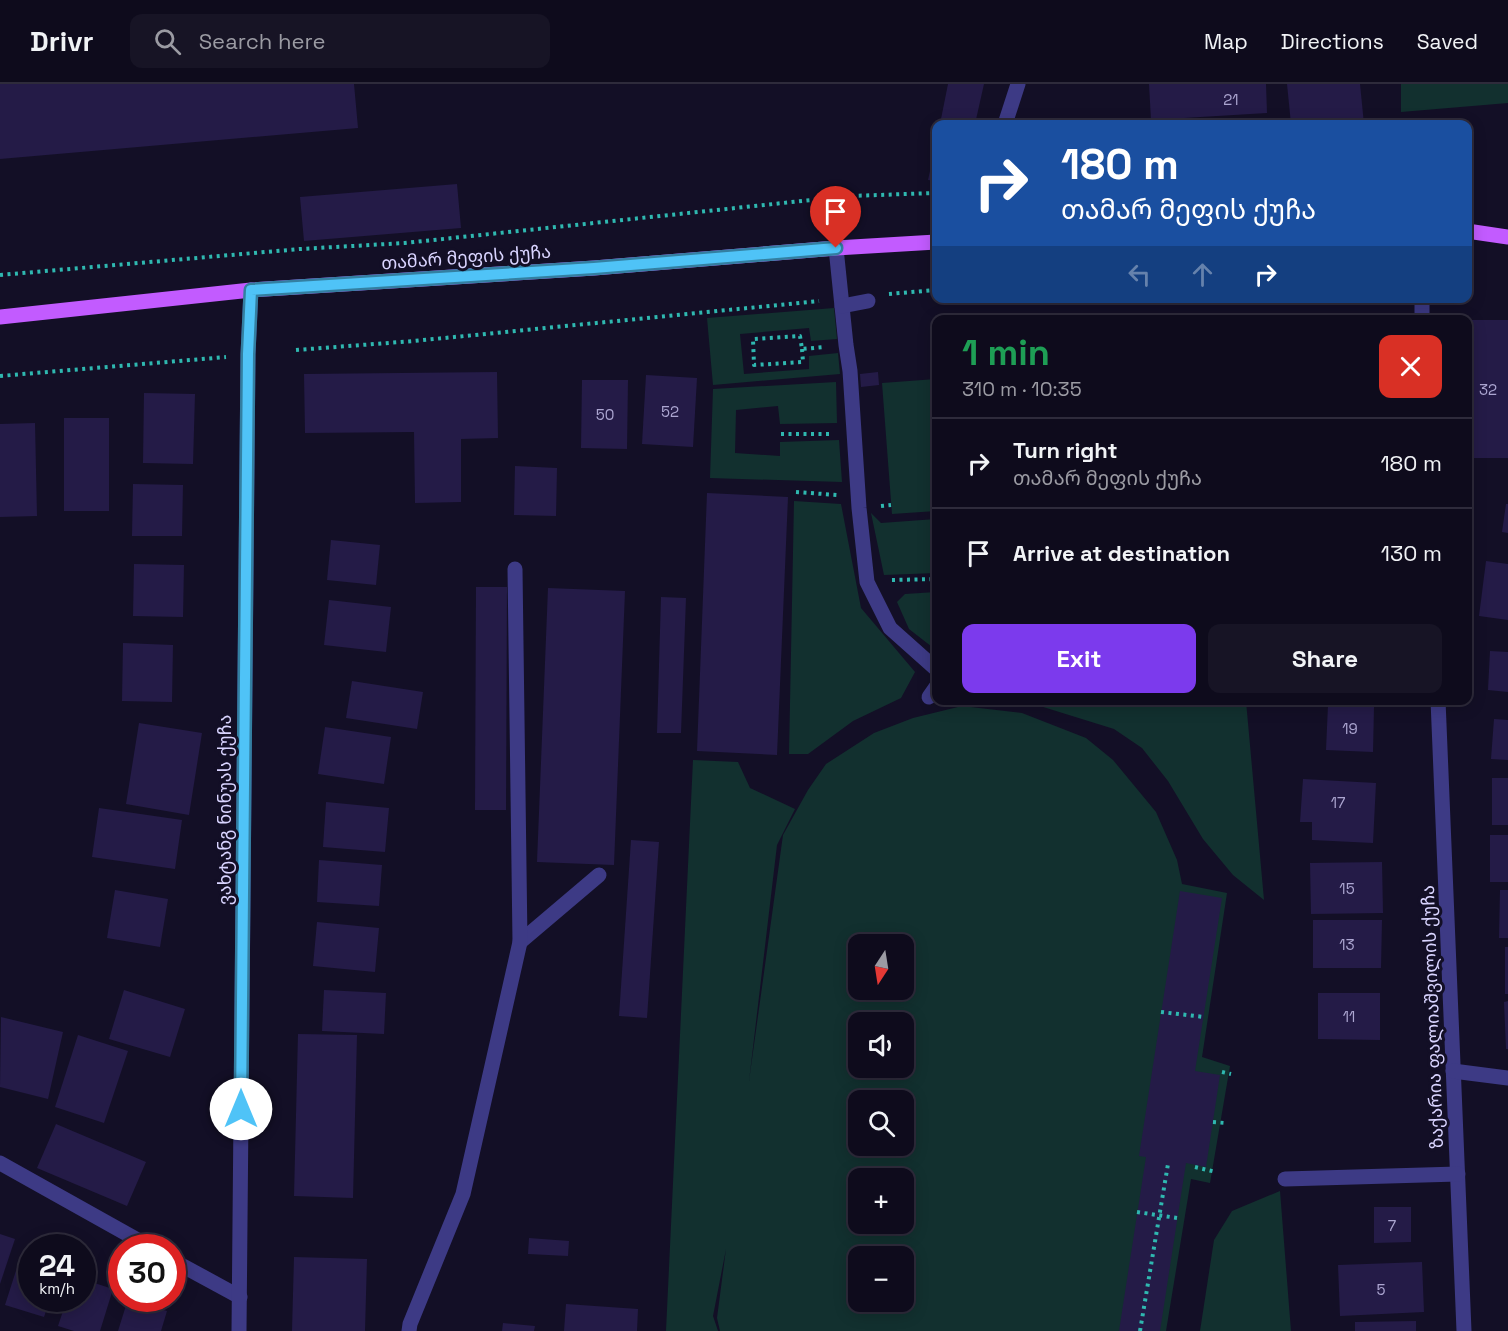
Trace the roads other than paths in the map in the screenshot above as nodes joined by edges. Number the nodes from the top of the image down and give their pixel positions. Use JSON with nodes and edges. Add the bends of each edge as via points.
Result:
{"nodes":[{"id":1,"x":1018,"y":84,"type":"edge"},
{"id":2,"x":1006,"y":120,"type":"edge"},
{"id":3,"x":1472,"y":232,"type":"edge"},
{"id":4,"x":1508,"y":237,"type":"edge"},
{"id":5,"x":932,"y":242,"type":"edge"},
{"id":6,"x":836,"y":248,"type":"junction"},
{"id":7,"x":251,"y":290,"type":"junction"},
{"id":8,"x":868,"y":301,"type":"dead end"},
{"id":9,"x":841,"y":303,"type":"junction"},
{"id":10,"x":0,"y":317,"type":"edge"},
{"id":11,"x":515,"y":569,"type":"dead end"},
{"id":12,"x":932,"y":665,"type":"edge"},
{"id":13,"x":1438,"y":705,"type":"edge"},
{"id":14,"x":599,"y":875,"type":"dead end"},
{"id":15,"x":520,"y":942,"type":"junction"},
{"id":16,"x":1453,"y":1071,"type":"junction"},
{"id":17,"x":1508,"y":1078,"type":"edge"},
{"id":18,"x":0,"y":1163,"type":"edge"},
{"id":19,"x":1458,"y":1174,"type":"junction"},
{"id":20,"x":1285,"y":1179,"type":"dead end"},
{"id":21,"x":127,"y":1234,"type":"edge"},
{"id":22,"x":186,"y":1268,"type":"edge"},
{"id":23,"x":240,"y":1297,"type":"junction"},
{"id":24,"x":239,"y":1331,"type":"edge"},
{"id":25,"x":409,"y":1331,"type":"edge"},
{"id":26,"x":1464,"y":1331,"type":"edge"}],
"edges":[{"from":1,"to":2,"type":"street"},
{"from":3,"to":4,"type":"main road"},
{"from":5,"to":6,"type":"main road","name":"თამარ მეფის ქუჩა"},
{"from":6,"to":7,"type":"main road","name":"თამარ მეფის ქუჩა"},
{"from":6,"to":9,"type":"street"},
{"from":7,"to":10,"type":"main road","name":"თამარ მეფის ქუჩა"},
{"from":7,"to":23,"type":"street","name":"ვახტანგ ნინუას ქუჩა"},
{"from":8,"to":9,"type":"street"},
{"from":9,"to":12,"type":"street","via":[[867,582],[891,628]]},
{"from":11,"to":15,"type":"street"},
{"from":13,"to":16,"type":"street","name":"ზაქარია ფალიაშვილის ქუჩა"},
{"from":14,"to":15,"type":"street"},
{"from":15,"to":25,"type":"street","via":[[463,1194]]},
{"from":16,"to":17,"type":"street"},
{"from":16,"to":19,"type":"street","name":"ზაქარია ფალიაშვილის ქუჩა"},
{"from":18,"to":21,"type":"street"},
{"from":19,"to":20,"type":"street"},
{"from":19,"to":26,"type":"street","name":"ზაქარია ფალიაშვილის ქუჩა"},
{"from":22,"to":23,"type":"street"},
{"from":23,"to":24,"type":"street","name":"ვახტანგ ნინუას ქუჩა"}]}
